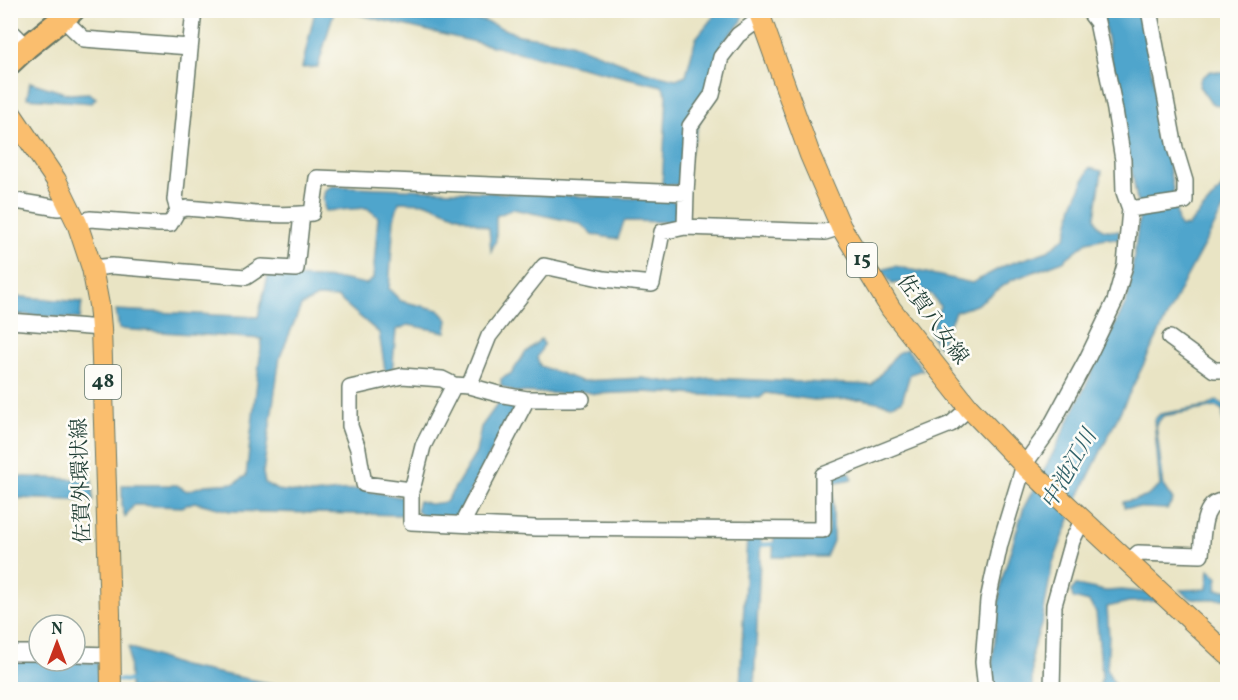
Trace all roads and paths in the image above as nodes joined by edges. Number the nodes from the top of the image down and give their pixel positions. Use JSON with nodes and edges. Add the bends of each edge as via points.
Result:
{"nodes":[{"id":1,"x":194,"y":10,"type":"edge"},
{"id":2,"x":1087,"y":10,"type":"edge"},
{"id":3,"x":1149,"y":10,"type":"edge"},
{"id":4,"x":68,"y":14,"type":"edge"},
{"id":5,"x":759,"y":14,"type":"edge"},
{"id":6,"x":19,"y":41,"type":"edge"},
{"id":7,"x":190,"y":47,"type":"junction"},
{"id":8,"x":10,"y":63,"type":"edge"},
{"id":9,"x":10,"y":112,"type":"edge"},
{"id":10,"x":675,"y":193,"type":"junction"},
{"id":11,"x":10,"y":200,"type":"edge"},
{"id":12,"x":1130,"y":209,"type":"junction"},
{"id":13,"x":178,"y":210,"type":"junction"},
{"id":14,"x":302,"y":214,"type":"junction"},
{"id":15,"x":73,"y":215,"type":"junction"},
{"id":16,"x":686,"y":227,"type":"junction"},
{"id":17,"x":841,"y":227,"type":"junction"},
{"id":18,"x":92,"y":268,"type":"junction"},
{"id":19,"x":10,"y":321,"type":"edge"},
{"id":20,"x":101,"y":328,"type":"junction"},
{"id":21,"x":1170,"y":338,"type":"dead end"},
{"id":22,"x":1227,"y":370,"type":"edge"},
{"id":23,"x":462,"y":386,"type":"junction"},
{"id":24,"x":527,"y":399,"type":"junction"},
{"id":25,"x":582,"y":399,"type":"dead end"},
{"id":26,"x":969,"y":408,"type":"junction"},
{"id":27,"x":1027,"y":468,"type":"junction"},
{"id":28,"x":411,"y":490,"type":"junction"},
{"id":29,"x":1227,"y":501,"type":"edge"},
{"id":30,"x":1080,"y":518,"type":"junction"},
{"id":31,"x":462,"y":524,"type":"junction"},
{"id":32,"x":1128,"y":563,"type":"junction"},
{"id":33,"x":10,"y":653,"type":"edge"},
{"id":34,"x":27,"y":653,"type":"edge"},
{"id":35,"x":1227,"y":655,"type":"edge"},
{"id":36,"x":87,"y":661,"type":"edge"},
{"id":37,"x":111,"y":676,"type":"edge"},
{"id":38,"x":986,"y":690,"type":"edge"},
{"id":39,"x":1052,"y":690,"type":"edge"}],
"edges":[{"from":1,"to":7,"type":"street"},
{"from":2,"to":12,"type":"street","via":[[1097,22]]},
{"from":3,"to":12,"type":"street","via":[[1185,181],[1185,201]]},
{"from":4,"to":6,"type":"highway"},
{"from":4,"to":7,"type":"street","via":[[84,39]]},
{"from":5,"to":10,"type":"street","via":[[721,57],[712,95],[690,126]]},
{"from":5,"to":17,"type":"main road","name":"佐賀八女線","number":"15","via":[[810,155]]},
{"from":6,"to":8,"type":"highway"},
{"from":7,"to":13,"type":"street","via":[[175,200]]},
{"from":9,"to":15,"type":"main road","name":"佐賀外環状線","number":"48","via":[[56,180]]},
{"from":10,"to":14,"type":"street","via":[[317,178],[312,213]]},
{"from":10,"to":16,"type":"street"},
{"from":11,"to":15,"type":"street","via":[[58,208]]},
{"from":12,"to":27,"type":"street","via":[[1125,265],[1115,301]]},
{"from":13,"to":14,"type":"street"},
{"from":13,"to":15,"type":"street","via":[[170,224]]},
{"from":14,"to":18,"type":"street","via":[[296,269],[261,267],[246,277],[112,266]]},
{"from":15,"to":18,"type":"main road","name":"佐賀外環状線","number":"48"},
{"from":16,"to":17,"type":"street","via":[[825,232]]},
{"from":16,"to":23,"type":"street","via":[[662,232],[652,284],[544,266],[489,336]]},
{"from":17,"to":26,"type":"main road","name":"佐賀八女線","number":"15","via":[[891,309]]},
{"from":18,"to":20,"type":"main road","name":"佐賀外環状線","number":"48"},
{"from":19,"to":20,"type":"street"},
{"from":20,"to":37,"type":"main road","name":"佐賀外環状線","number":"48"},
{"from":21,"to":22,"type":"street","via":[[1215,370]]},
{"from":23,"to":24,"type":"street"},
{"from":23,"to":28,"type":"street","via":[[423,446]]},
{"from":23,"to":28,"type":"street","via":[[442,379],[402,376],[350,388],[350,426],[364,484]]},
{"from":24,"to":25,"type":"street"},
{"from":24,"to":31,"type":"street"},
{"from":26,"to":27,"type":"main road","name":"佐賀八女線","number":"15"},
{"from":26,"to":31,"type":"street","via":[[951,424],[823,475],[823,530]]},
{"from":27,"to":30,"type":"main road","number":"15"},
{"from":27,"to":38,"type":"street","via":[[1000,544],[988,600],[983,662]]},
{"from":28,"to":31,"type":"street","via":[[411,522]]},
{"from":29,"to":32,"type":"street","via":[[1212,505],[1205,516],[1201,555],[1138,553]]},
{"from":30,"to":32,"type":"main road","number":"15"},
{"from":30,"to":39,"type":"street","via":[[1054,605]]},
{"from":32,"to":35,"type":"main road","number":"15"},
{"from":33,"to":34,"type":"street"},
{"from":36,"to":37,"type":"street"}]}
